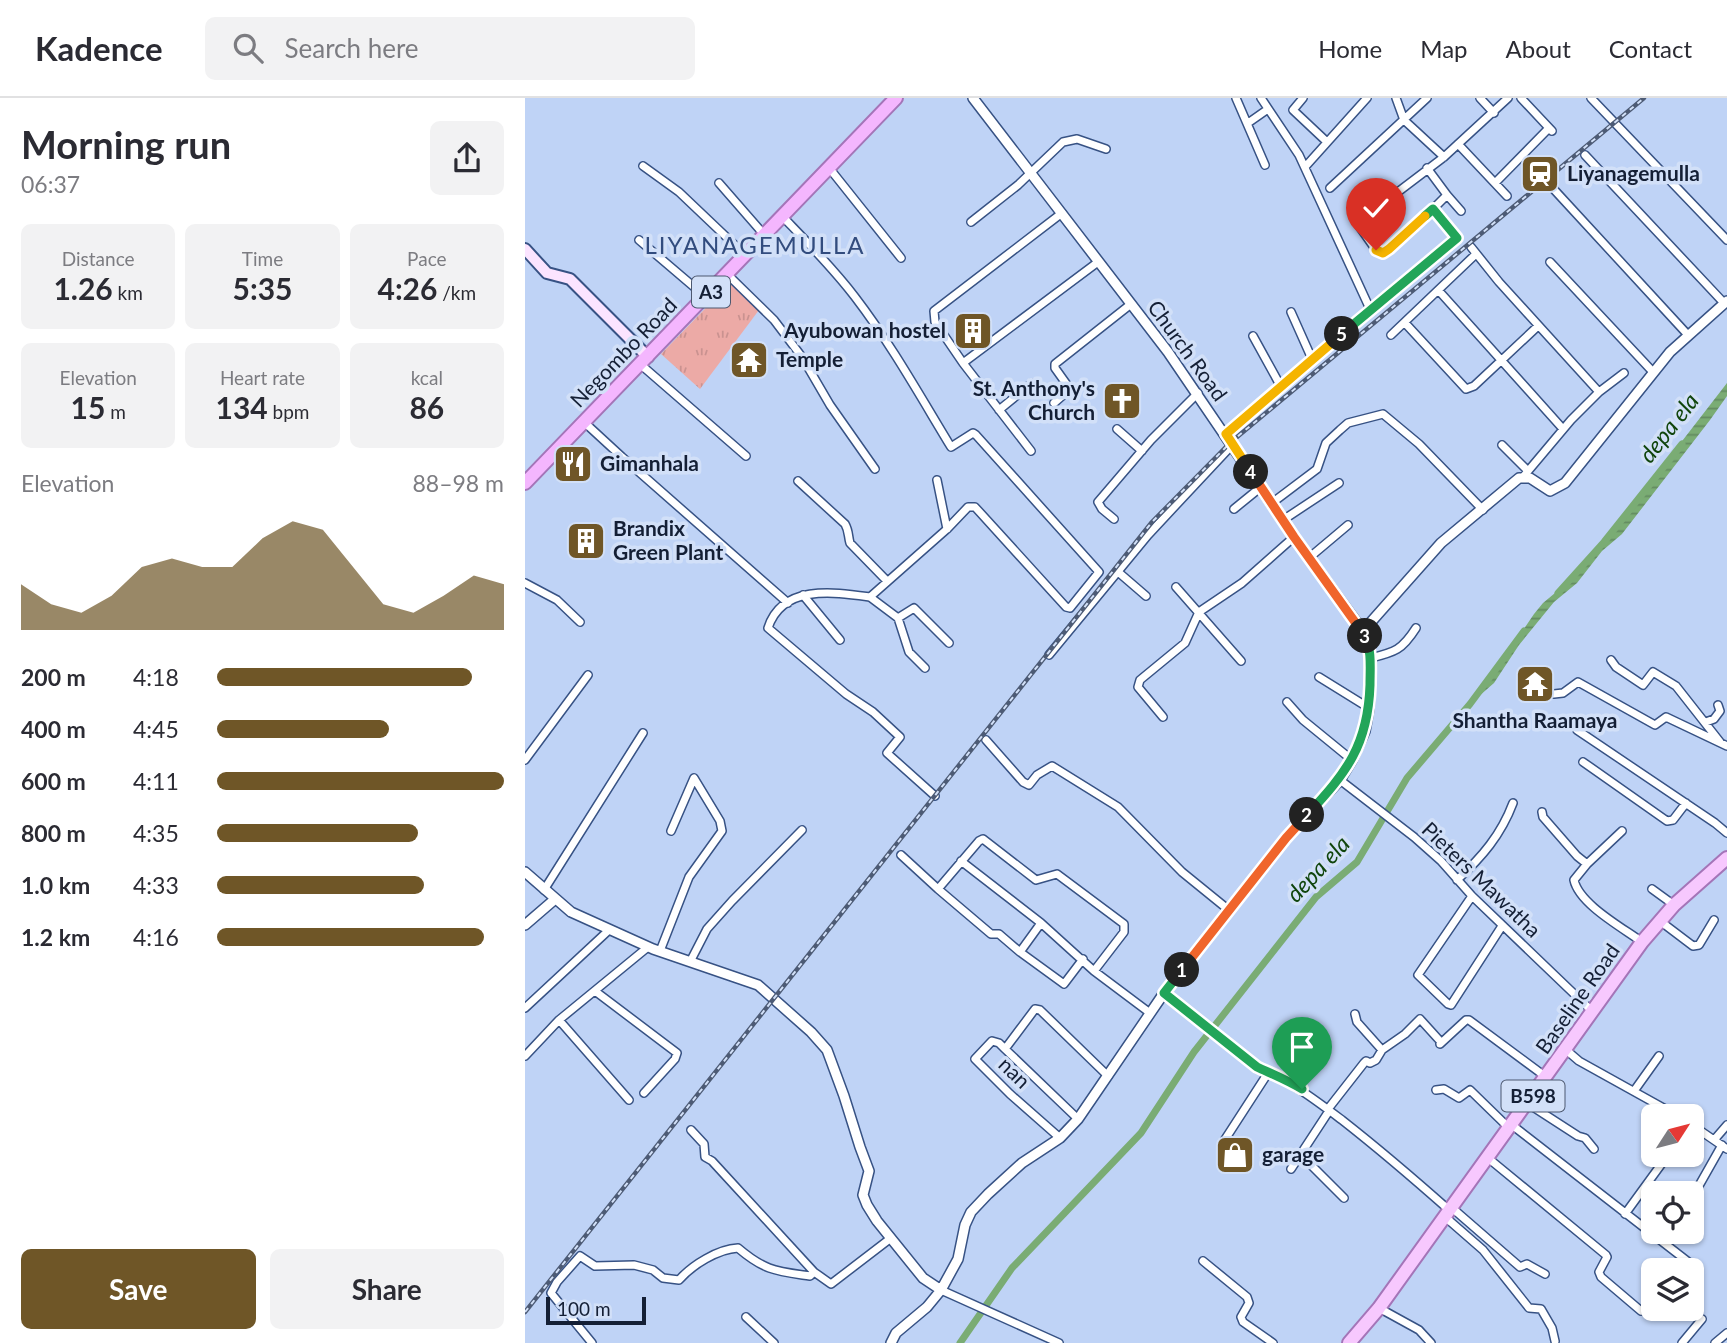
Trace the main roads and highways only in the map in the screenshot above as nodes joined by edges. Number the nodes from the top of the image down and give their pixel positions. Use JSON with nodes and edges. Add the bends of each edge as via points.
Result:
{"nodes":[{"id":1,"x":888,"y":98,"type":"edge"},
{"id":2,"x":896,"y":98,"type":"edge"},
{"id":3,"x":525,"y":250,"type":"edge"},
{"id":4,"x":644,"y":357,"type":"junction"},
{"id":5,"x":525,"y":472,"type":"edge"},
{"id":6,"x":525,"y":483,"type":"edge"},
{"id":7,"x":1727,"y":858,"type":"edge"},
{"id":8,"x":1349,"y":1343,"type":"edge"}],
"edges":[{"from":1,"to":4,"type":"highway","name":"Negombo Road","number":"A3","via":[[700,292]]},
{"from":2,"to":4,"type":"highway","name":"Negombo Road","number":"A3"},
{"from":3,"to":4,"type":"main road","via":[[547,273],[570,279]]},
{"from":4,"to":5,"type":"highway","name":"Negombo Road","number":"A3"},
{"from":4,"to":6,"type":"highway","name":"Negombo Road","number":"A3"},
{"from":7,"to":8,"type":"main road","name":"Baseline Road","number":"B598","via":[[1674,905],[1642,942],[1379,1308]]}]}
